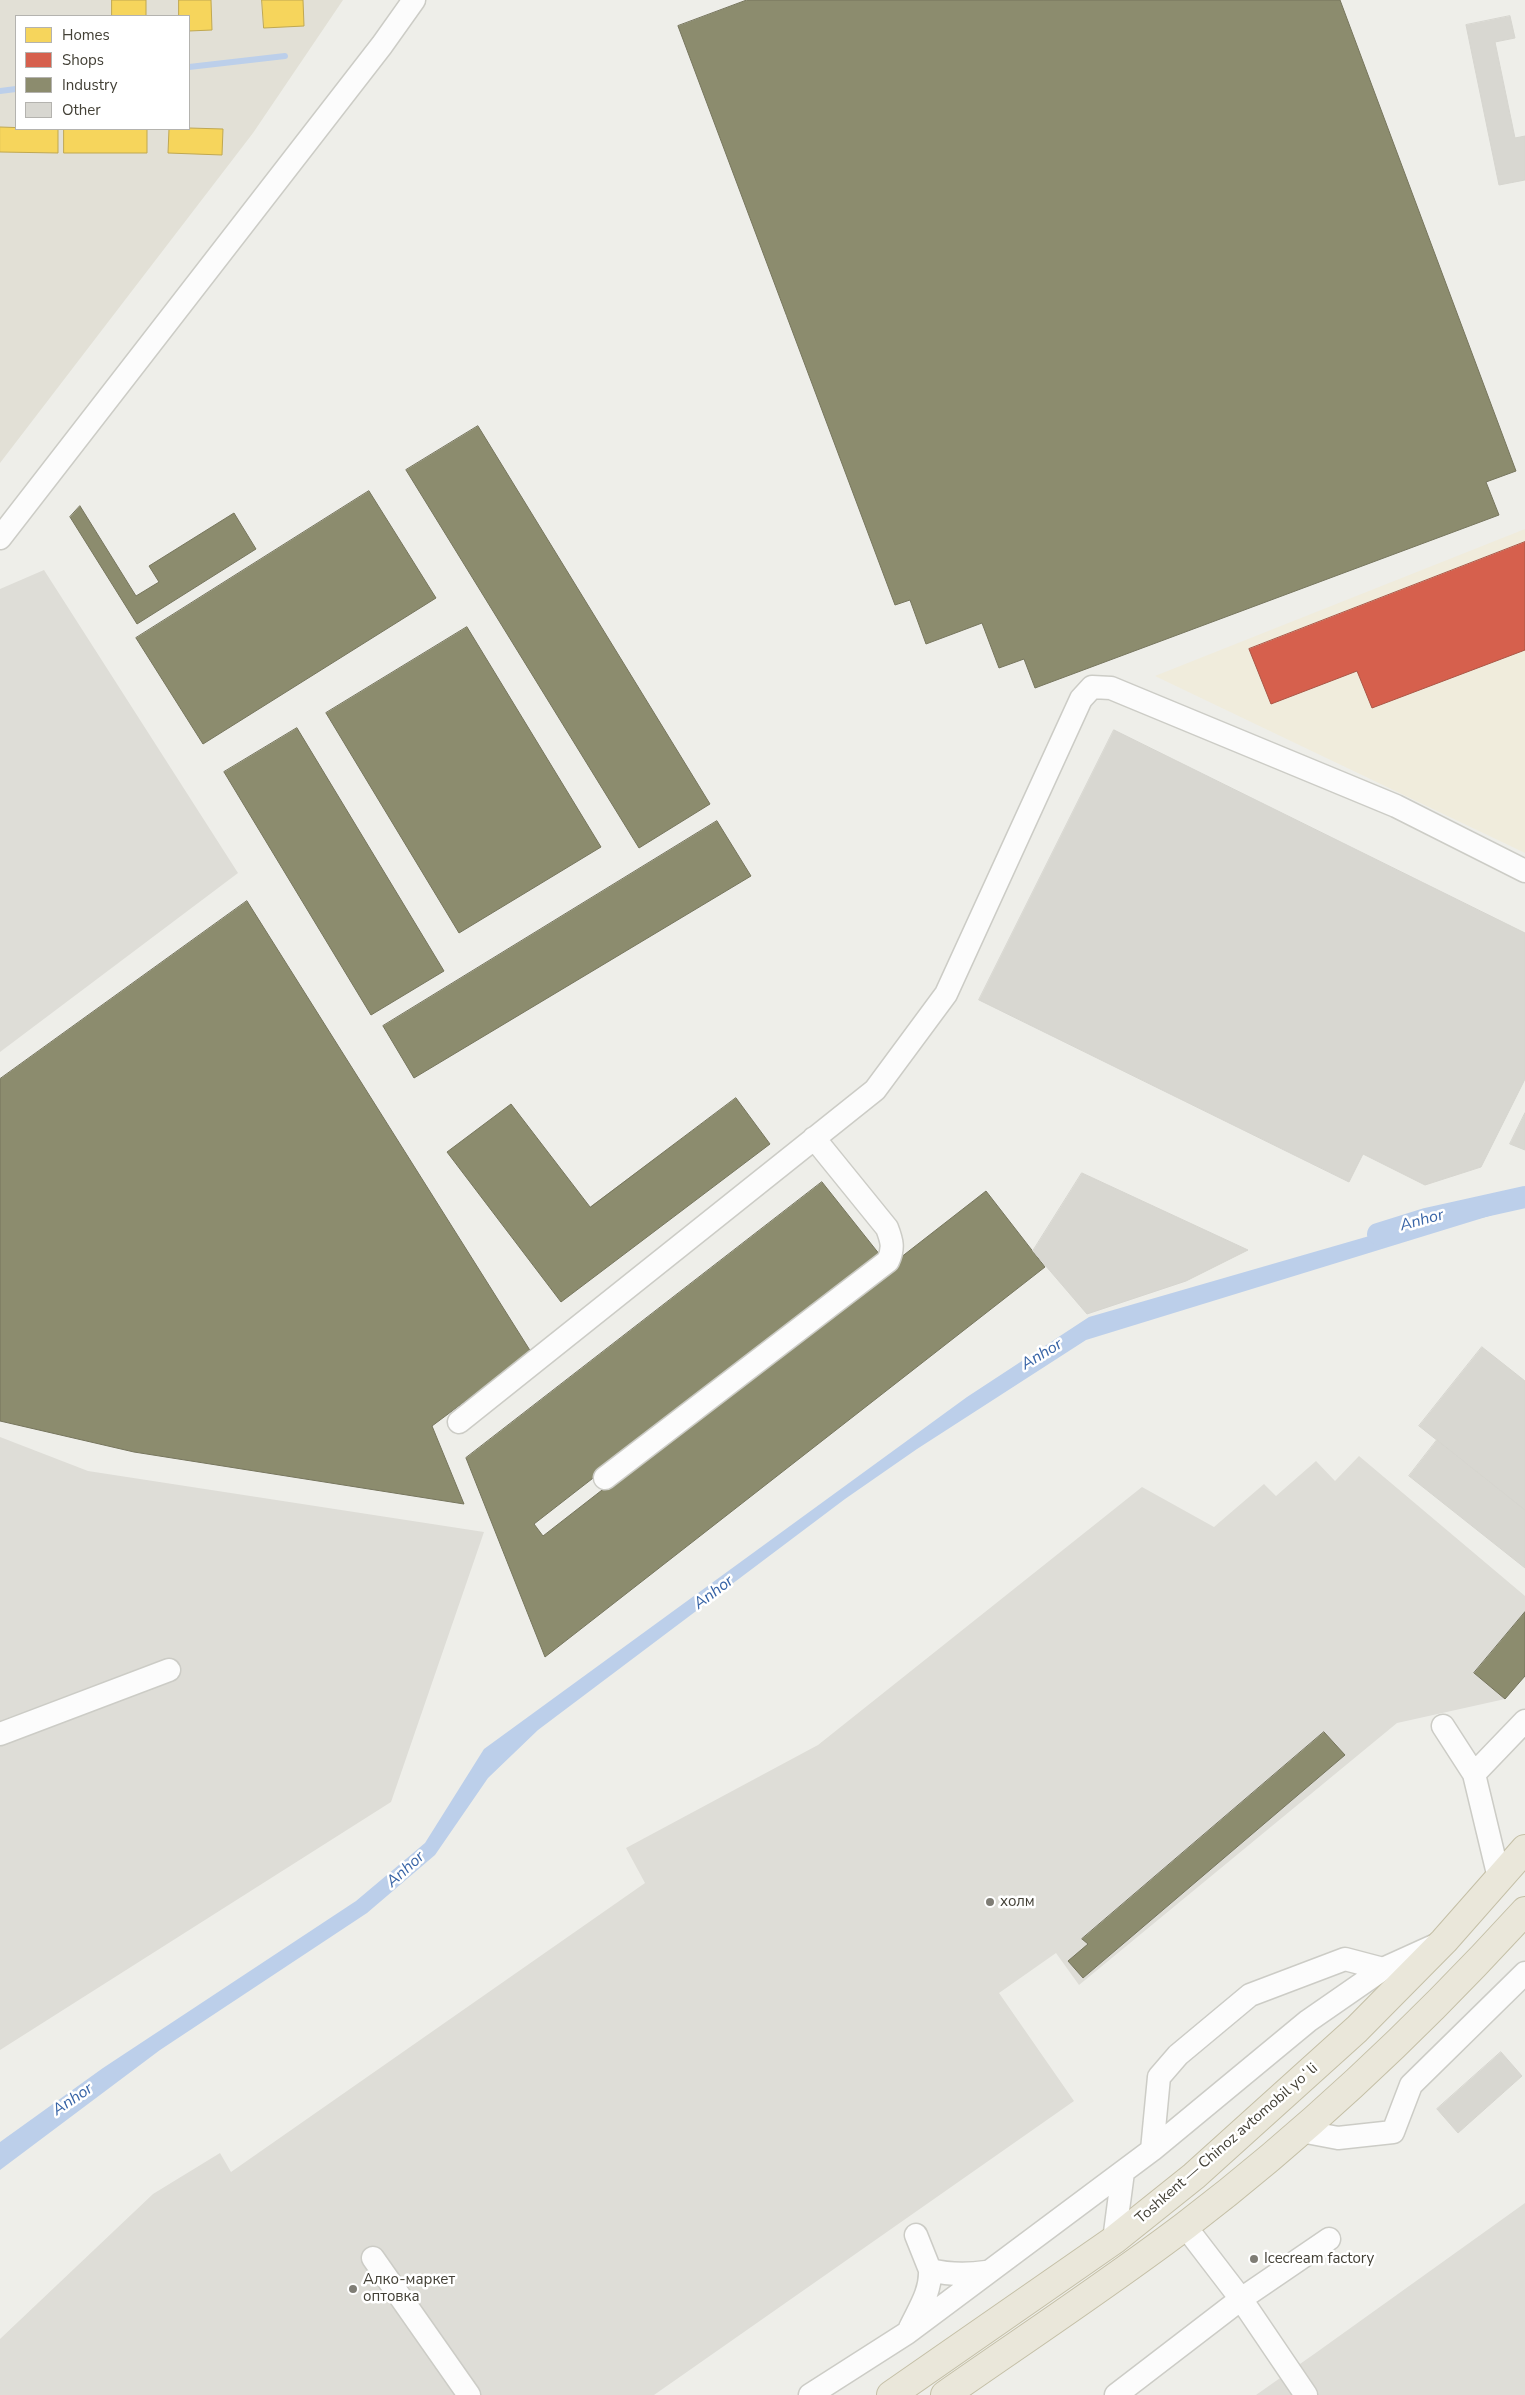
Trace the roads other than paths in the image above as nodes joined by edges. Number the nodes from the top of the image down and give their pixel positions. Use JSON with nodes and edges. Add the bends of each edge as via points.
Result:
{"nodes":[{"id":1,"x":414,"y":0,"type":"edge"},
{"id":2,"x":0,"y":538,"type":"edge"},
{"id":3,"x":1525,"y":871,"type":"edge"},
{"id":4,"x":814,"y":1138,"type":"junction"},
{"id":5,"x":459,"y":1422,"type":"dead end"},
{"id":6,"x":605,"y":1478,"type":"dead end"},
{"id":7,"x":169,"y":1670,"type":"dead end"},
{"id":8,"x":1525,"y":1721,"type":"edge"},
{"id":9,"x":1443,"y":1726,"type":"dead end"},
{"id":10,"x":0,"y":1734,"type":"edge"},
{"id":11,"x":1474,"y":1774,"type":"junction"},
{"id":12,"x":1525,"y":1849,"type":"edge"},
{"id":13,"x":1499,"y":1878,"type":"junction"},
{"id":14,"x":1525,"y":1911,"type":"edge"},
{"id":15,"x":1444,"y":1941,"type":"junction"},
{"id":16,"x":1382,"y":1969,"type":"junction"},
{"id":17,"x":1525,"y":1974,"type":"edge"},
{"id":18,"x":1301,"y":2131,"type":"junction"},
{"id":19,"x":1152,"y":2150,"type":"junction"},
{"id":20,"x":1123,"y":2172,"type":"junction"},
{"id":21,"x":1184,"y":2226,"type":"junction"},
{"id":22,"x":916,"y":2235,"type":"dead end"},
{"id":23,"x":1329,"y":2239,"type":"dead end"},
{"id":24,"x":1114,"y":2240,"type":"junction"},
{"id":25,"x":373,"y":2258,"type":"dead end"},
{"id":26,"x":930,"y":2270,"type":"junction"},
{"id":27,"x":987,"y":2272,"type":"junction"},
{"id":28,"x":1241,"y":2299,"type":"junction"},
{"id":29,"x":907,"y":2333,"type":"junction"},
{"id":30,"x":469,"y":2395,"type":"edge"},
{"id":31,"x":810,"y":2395,"type":"edge"},
{"id":32,"x":891,"y":2395,"type":"edge"},
{"id":33,"x":945,"y":2395,"type":"edge"},
{"id":34,"x":1116,"y":2395,"type":"edge"},
{"id":35,"x":1306,"y":2395,"type":"edge"}],
"edges":[{"from":1,"to":2,"type":"street"},
{"from":3,"to":4,"type":"street","via":[[1396,806],[1111,688],[1092,687],[1081,699],[946,994],[875,1090]]},
{"from":4,"to":5,"type":"street"},
{"from":4,"to":6,"type":"street","via":[[887,1228],[893,1250],[888,1261]]},
{"from":7,"to":10,"type":"street"},
{"from":8,"to":11,"type":"street"},
{"from":9,"to":11,"type":"street"},
{"from":11,"to":13,"type":"street"},
{"from":12,"to":13,"type":"highway","name":"Toshkent — Chinoz avtomobil yoʻli"},
{"from":13,"to":15,"type":"highway","name":"Toshkent — Chinoz avtomobil yoʻli"},
{"from":14,"to":18,"type":"highway","name":"Toshkent — Chinoz avtomobil yoʻli","via":[[1426,2016]]},
{"from":15,"to":16,"type":"street"},
{"from":15,"to":24,"type":"highway","name":"Toshkent — Chinoz avtomobil yoʻli","via":[[1357,2029],[1269,2110]]},
{"from":16,"to":19,"type":"street","via":[[1308,2021]]},
{"from":16,"to":19,"type":"street","via":[[1345,1959],[1250,1995],[1178,2055],[1159,2078]]},
{"from":17,"to":18,"type":"street","via":[[1411,2086],[1393,2132],[1338,2138]]},
{"from":18,"to":21,"type":"highway","name":"Toshkent — Chinoz avtomobil yoʻli"},
{"from":19,"to":20,"type":"street"},
{"from":20,"to":24,"type":"street"},
{"from":20,"to":27,"type":"street"},
{"from":21,"to":28,"type":"street"},
{"from":21,"to":33,"type":"highway","name":"Toshkent — Chinoz avtomobil yoʻli"},
{"from":22,"to":26,"type":"street"},
{"from":23,"to":28,"type":"street"},
{"from":24,"to":32,"type":"highway","name":"Toshkent — Chinoz avtomobil yoʻli"},
{"from":25,"to":30,"type":"street"},
{"from":26,"to":27,"type":"street","via":[[964,2275]]},
{"from":26,"to":29,"type":"street","via":[[931,2282],[927,2293]]},
{"from":27,"to":29,"type":"street"},
{"from":28,"to":34,"type":"street"},
{"from":28,"to":35,"type":"street"},
{"from":29,"to":31,"type":"street"}]}
